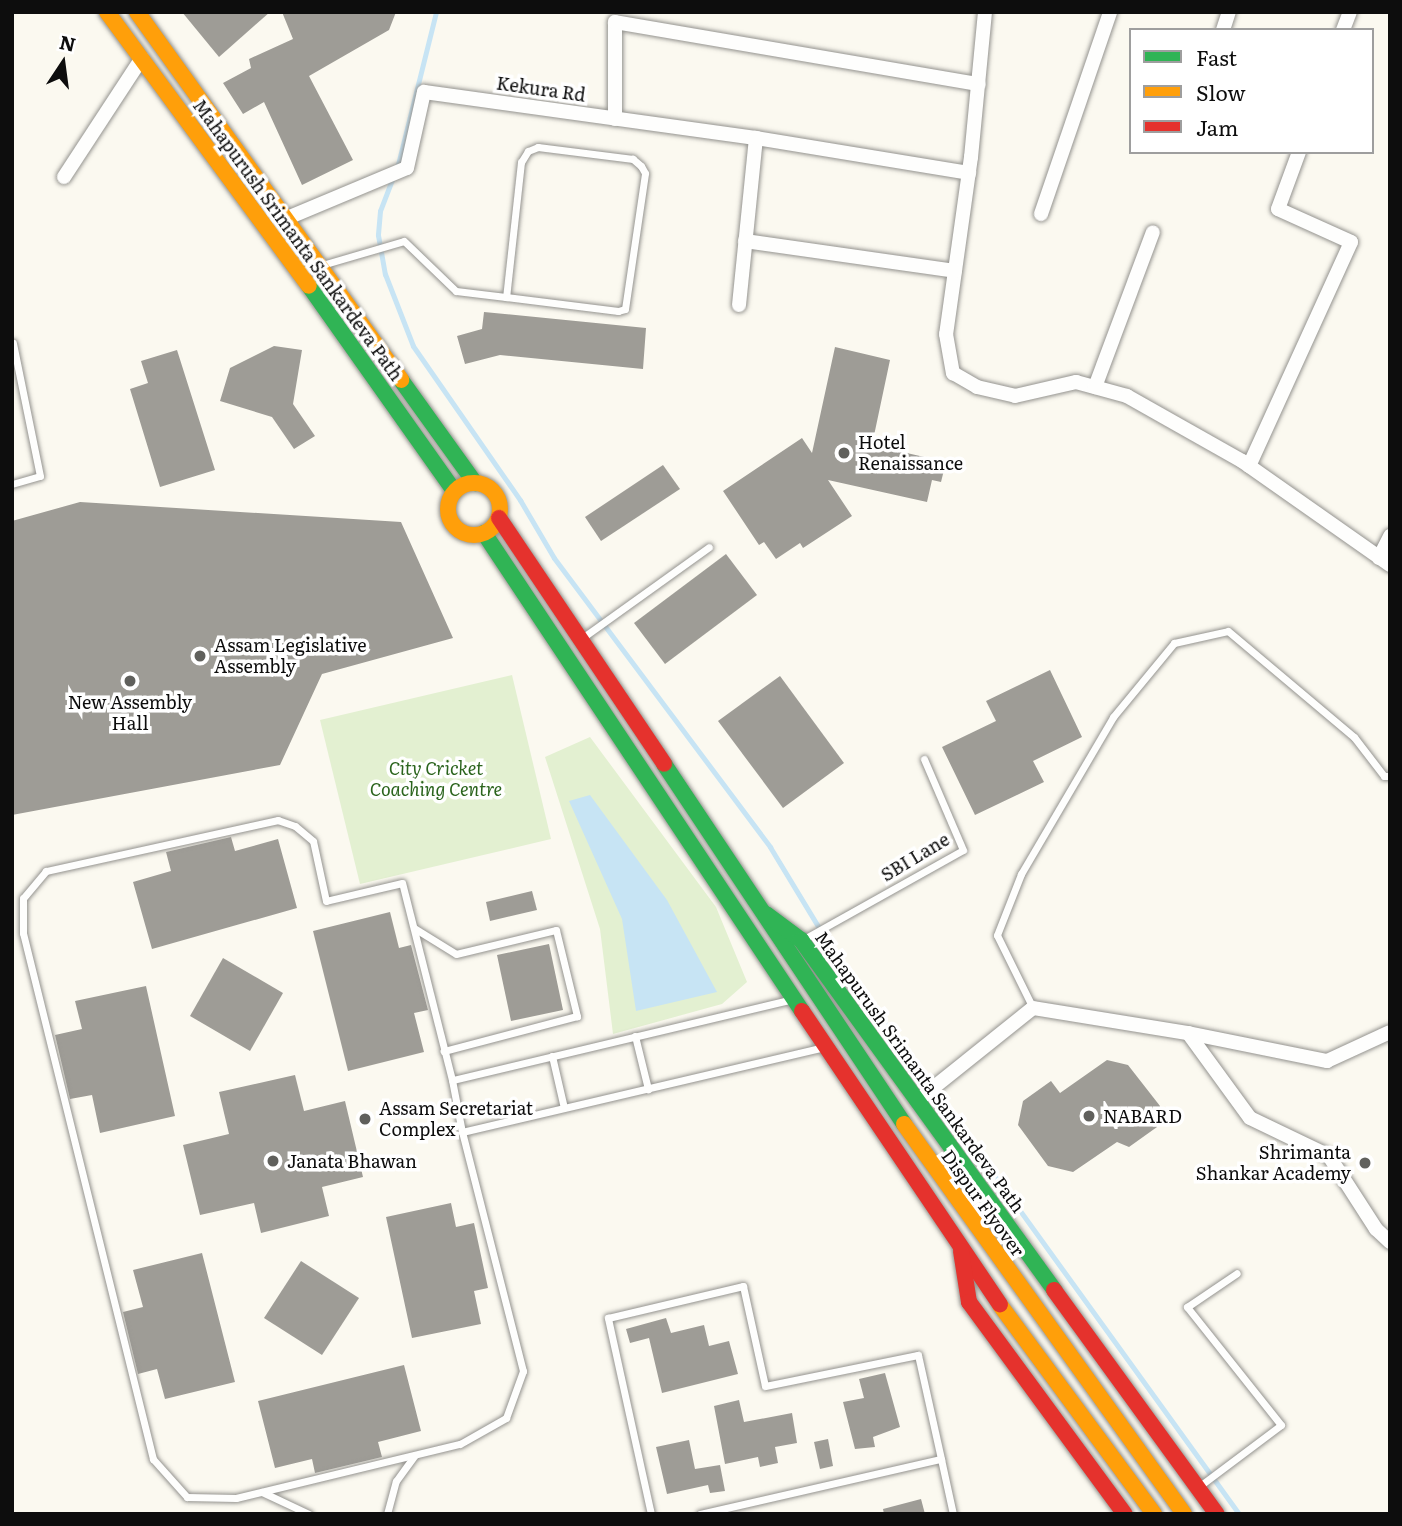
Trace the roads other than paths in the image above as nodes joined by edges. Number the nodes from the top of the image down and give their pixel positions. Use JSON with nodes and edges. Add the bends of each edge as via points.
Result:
{"nodes":[{"id":1,"x":107,"y":12,"type":"edge"},
{"id":2,"x":136,"y":12,"type":"edge"},
{"id":3,"x":985,"y":12,"type":"edge"},
{"id":4,"x":1110,"y":12,"type":"edge"},
{"id":5,"x":142,"y":58,"type":"junction"},
{"id":6,"x":979,"y":84,"type":"junction"},
{"id":7,"x":615,"y":119,"type":"junction"},
{"id":8,"x":756,"y":138,"type":"junction"},
{"id":9,"x":1298,"y":154,"type":"edge"},
{"id":10,"x":969,"y":173,"type":"junction"},
{"id":11,"x":64,"y":177,"type":"dead end"},
{"id":12,"x":1041,"y":214,"type":"dead end"},
{"id":13,"x":285,"y":219,"type":"junction"},
{"id":14,"x":1153,"y":232,"type":"dead end"},
{"id":15,"x":745,"y":241,"type":"junction"},
{"id":16,"x":319,"y":267,"type":"junction"},
{"id":17,"x":955,"y":271,"type":"junction"},
{"id":18,"x":506,"y":297,"type":"junction"},
{"id":19,"x":739,"y":305,"type":"dead end"},
{"id":20,"x":13,"y":343,"type":"edge"},
{"id":21,"x":1095,"y":387,"type":"junction"},
{"id":22,"x":1249,"y":466,"type":"junction"},
{"id":23,"x":12,"y":484,"type":"edge"},
{"id":24,"x":475,"y":484,"type":"junction"},
{"id":25,"x":455,"y":492,"type":"junction"},
{"id":26,"x":499,"y":518,"type":"junction"},
{"id":27,"x":484,"y":533,"type":"junction"},
{"id":28,"x":1390,"y":536,"type":"edge"},
{"id":29,"x":709,"y":547,"type":"dead end"},
{"id":30,"x":1385,"y":562,"type":"edge"},
{"id":31,"x":586,"y":634,"type":"junction"},
{"id":32,"x":924,"y":759,"type":"dead end"},
{"id":33,"x":1390,"y":776,"type":"edge"},
{"id":34,"x":758,"y":909,"type":"junction"},
{"id":35,"x":413,"y":928,"type":"junction"},
{"id":36,"x":807,"y":936,"type":"junction"},
{"id":37,"x":793,"y":999,"type":"junction"},
{"id":38,"x":1033,"y":1008,"type":"junction"},
{"id":39,"x":1390,"y":1032,"type":"edge"},
{"id":40,"x":1188,"y":1033,"type":"junction"},
{"id":41,"x":635,"y":1036,"type":"junction"},
{"id":42,"x":825,"y":1047,"type":"junction"},
{"id":43,"x":444,"y":1052,"type":"junction"},
{"id":44,"x":552,"y":1056,"type":"junction"},
{"id":45,"x":452,"y":1080,"type":"junction"},
{"id":46,"x":648,"y":1089,"type":"junction"},
{"id":47,"x":921,"y":1097,"type":"junction"},
{"id":48,"x":564,"y":1108,"type":"junction"},
{"id":49,"x":462,"y":1132,"type":"junction"},
{"id":50,"x":1390,"y":1242,"type":"edge"},
{"id":51,"x":961,"y":1251,"type":"junction"},
{"id":52,"x":1237,"y":1273,"type":"dead end"},
{"id":53,"x":415,"y":1455,"type":"junction"},
{"id":54,"x":941,"y":1460,"type":"junction"},
{"id":55,"x":1201,"y":1485,"type":"junction"},
{"id":56,"x":261,"y":1492,"type":"junction"},
{"id":57,"x":309,"y":1514,"type":"edge"},
{"id":58,"x":387,"y":1514,"type":"edge"},
{"id":59,"x":651,"y":1514,"type":"edge"},
{"id":60,"x":700,"y":1514,"type":"edge"},
{"id":61,"x":953,"y":1514,"type":"edge"},
{"id":62,"x":1125,"y":1514,"type":"edge"},
{"id":63,"x":1154,"y":1514,"type":"edge"},
{"id":64,"x":1184,"y":1514,"type":"edge"},
{"id":65,"x":1217,"y":1514,"type":"edge"}],
"edges":[{"from":1,"to":5,"type":"main road","name":"Mahapurush Srimanta Sankardeva Path"},
{"from":2,"to":13,"type":"main road","name":"Mahapurush Srimanta Sankardeva Path"},
{"from":3,"to":6,"type":"street"},
{"from":4,"to":12,"type":"street"},
{"from":5,"to":11,"type":"street"},
{"from":5,"to":25,"type":"main road","name":"Mahapurush Srimanta Sankardeva Path"},
{"from":6,"to":7,"type":"street","via":[[615,22]]},
{"from":6,"to":10,"type":"street"},
{"from":7,"to":8,"type":"street","name":"Kekura Rd"},
{"from":7,"to":13,"type":"street","name":"Kekura Rd","via":[[424,92],[407,168]]},
{"from":8,"to":10,"type":"street","name":"Kekura Rd"},
{"from":8,"to":15,"type":"street"},
{"from":9,"to":22,"type":"street","via":[[1278,209],[1352,242]]},
{"from":10,"to":17,"type":"street"},
{"from":13,"to":16,"type":"main road","name":"Mahapurush Srimanta Sankardeva Path"},
{"from":14,"to":21,"type":"street"},
{"from":15,"to":17,"type":"street"},
{"from":15,"to":19,"type":"street"},
{"from":16,"to":18,"type":"lane","via":[[391,245],[410,244],[456,290]]},
{"from":16,"to":24,"type":"main road","name":"Mahapurush Srimanta Sankardeva Path"},
{"from":17,"to":21,"type":"street","via":[[946,334],[953,373],[978,387],[1015,396],[1076,382]]},
{"from":18,"to":18,"type":"lane","via":[[625,309],[645,173],[641,166],[633,159],[538,147],[527,151],[521,162]]},
{"from":20,"to":23,"type":"lane","via":[[40,476]]},
{"from":21,"to":22,"type":"street","via":[[1127,396]]},
{"from":22,"to":30,"type":"street"},
{"from":24,"to":25,"type":"main road"},
{"from":24,"to":26,"type":"main road","via":[[495,493]]},
{"from":25,"to":27,"type":"main road","via":[[449,511],[456,527],[471,535]]},
{"from":26,"to":27,"type":"main road"},
{"from":26,"to":31,"type":"main road","name":"Mahapurush Srimanta Sankardeva Path"},
{"from":27,"to":37,"type":"main road"},
{"from":28,"to":30,"type":"street"},
{"from":29,"to":31,"type":"lane"},
{"from":31,"to":34,"type":"main road","name":"Mahapurush Srimanta Sankardeva Path"},
{"from":32,"to":36,"type":"lane","name":"SBI Lane","via":[[963,850]]},
{"from":33,"to":38,"type":"lane","via":[[1384,776],[1354,737],[1228,631],[1174,643],[1113,717],[1021,874],[997,935]]},
{"from":34,"to":36,"type":"main road","name":"Mahapurush Srimanta Sankardeva Path"},
{"from":34,"to":64,"type":"main road","name":"Dispur Flyover"},
{"from":35,"to":43,"type":"lane"},
{"from":35,"to":43,"type":"lane","via":[[456,954],[556,930],[577,1016]]},
{"from":35,"to":56,"type":"lane","via":[[402,883],[326,901],[313,841],[295,826],[278,820],[46,872],[23,898],[23,933],[153,1459],[187,1497],[236,1498]]},
{"from":36,"to":47,"type":"main road","name":"Mahapurush Srimanta Sankardeva Path"},
{"from":37,"to":41,"type":"lane"},
{"from":37,"to":42,"type":"main road"},
{"from":38,"to":40,"type":"street"},
{"from":38,"to":47,"type":"street"},
{"from":39,"to":40,"type":"street","via":[[1327,1061]]},
{"from":40,"to":50,"type":"street","via":[[1251,1118],[1329,1156],[1376,1229]]},
{"from":41,"to":44,"type":"lane"},
{"from":41,"to":46,"type":"lane"},
{"from":42,"to":46,"type":"lane"},
{"from":42,"to":51,"type":"main road"},
{"from":43,"to":45,"type":"lane"},
{"from":44,"to":45,"type":"lane"},
{"from":44,"to":48,"type":"lane"},
{"from":45,"to":49,"type":"lane"},
{"from":46,"to":48,"type":"lane"},
{"from":47,"to":55,"type":"main road","name":"Mahapurush Srimanta Sankardeva Path"},
{"from":48,"to":49,"type":"lane"},
{"from":49,"to":53,"type":"lane","via":[[523,1371],[506,1418],[460,1444]]},
{"from":51,"to":62,"type":"main road","via":[[969,1301]]},
{"from":51,"to":63,"type":"main road"},
{"from":52,"to":55,"type":"lane","via":[[1187,1307],[1281,1425]]},
{"from":53,"to":56,"type":"lane"},
{"from":53,"to":58,"type":"lane","via":[[396,1481]]},
{"from":54,"to":59,"type":"lane","via":[[918,1355],[765,1386],[743,1286],[608,1318]]},
{"from":54,"to":60,"type":"lane"},
{"from":54,"to":61,"type":"lane"},
{"from":55,"to":65,"type":"main road","name":"Mahapurush Srimanta Sankardeva Path"},
{"from":56,"to":57,"type":"lane"}]}
